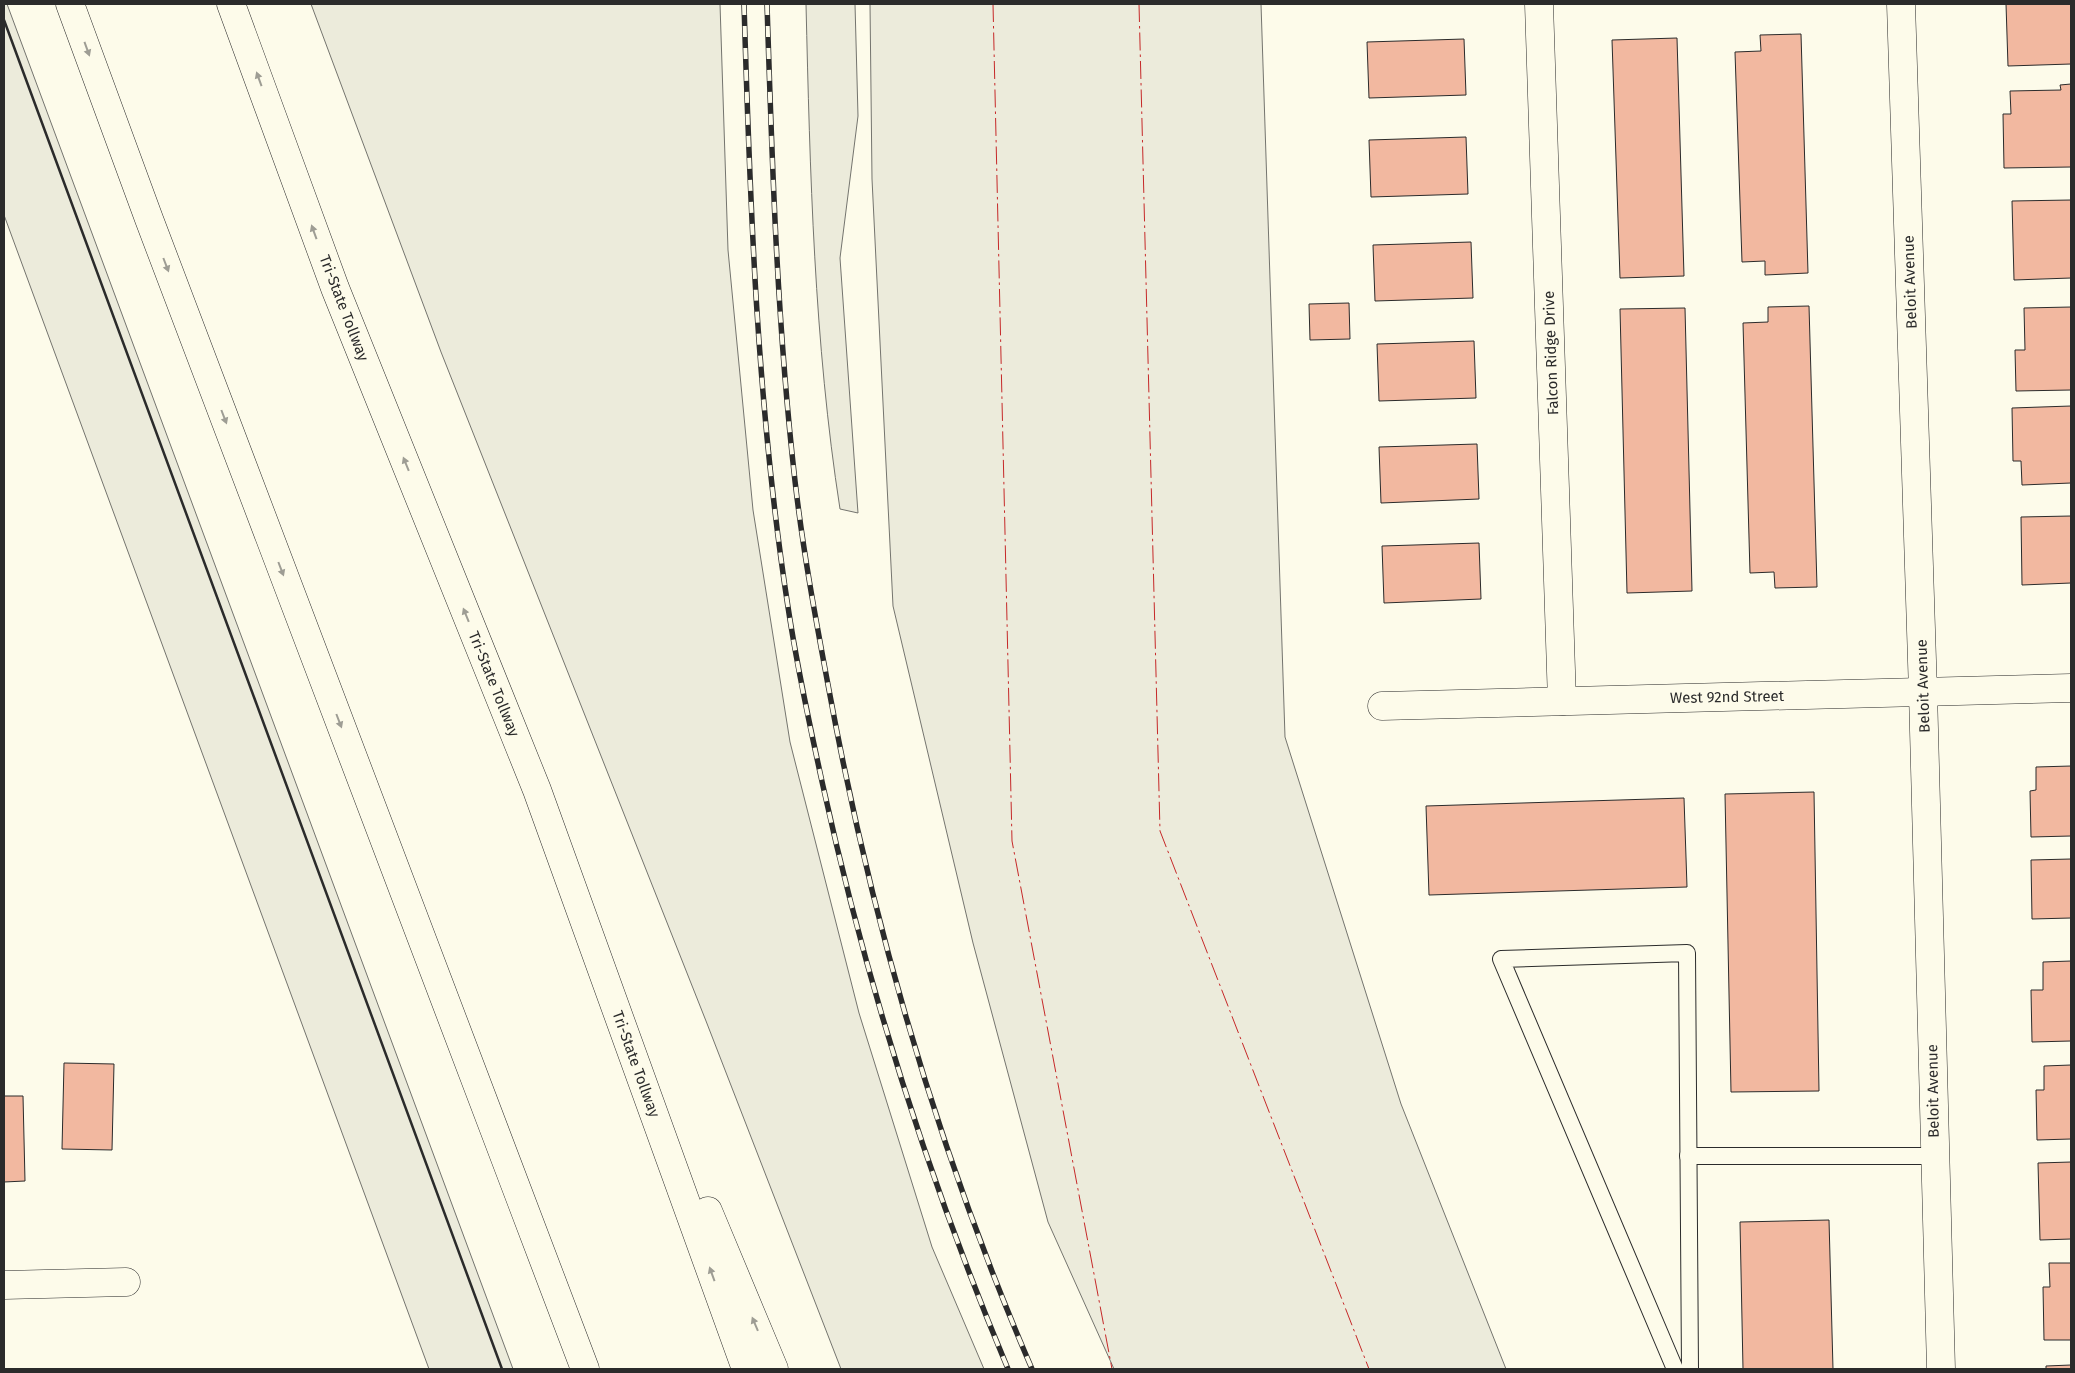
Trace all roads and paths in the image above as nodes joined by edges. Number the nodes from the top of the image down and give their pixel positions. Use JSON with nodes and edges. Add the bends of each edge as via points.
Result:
{"nodes":[{"id":1,"x":70,"y":4,"type":"edge"},
{"id":2,"x":231,"y":4,"type":"edge"},
{"id":3,"x":1539,"y":4,"type":"edge"},
{"id":4,"x":1902,"y":4,"type":"edge"},
{"id":5,"x":2071,"y":688,"type":"edge"},
{"id":6,"x":1924,"y":692,"type":"junction"},
{"id":7,"x":1562,"y":701,"type":"junction"},
{"id":8,"x":1382,"y":706,"type":"dead end"},
{"id":9,"x":537,"y":790,"type":"junction"},
{"id":10,"x":1688,"y":1156,"type":"junction"},
{"id":11,"x":1935,"y":1156,"type":"junction"},
{"id":12,"x":126,"y":1282,"type":"dead end"},
{"id":13,"x":4,"y":1285,"type":"edge"},
{"id":14,"x":584,"y":1369,"type":"edge"},
{"id":15,"x":746,"y":1369,"type":"edge"},
{"id":16,"x":774,"y":1369,"type":"edge"},
{"id":17,"x":1675,"y":1369,"type":"edge"},
{"id":18,"x":1690,"y":1369,"type":"edge"},
{"id":19,"x":1941,"y":1369,"type":"edge"}],
"edges":[{"from":1,"to":14,"type":"main road","one_way":true},
{"from":9,"to":2,"type":"main road","name":"Tri-State Tollway","one_way":true,"via":[[335,288]]},
{"from":3,"to":7,"type":"main road","name":"Falcon Ridge Drive"},
{"from":4,"to":6,"type":"main road","name":"Beloit Avenue"},
{"from":5,"to":6,"type":"main road","name":"West 92nd Street"},
{"from":6,"to":7,"type":"main road","name":"West 92nd Street"},
{"from":6,"to":11,"type":"main road","name":"Beloit Avenue"},
{"from":7,"to":8,"type":"main road","name":"West 92nd Street"},
{"from":15,"to":9,"type":"main road","name":"Tri-State Tollway","one_way":true},
{"from":16,"to":9,"type":"main road","one_way":true},
{"from":10,"to":11,"type":"lane"},
{"from":10,"to":17,"type":"lane","via":[[1687,953],[1500,959]]},
{"from":10,"to":18,"type":"lane"},
{"from":11,"to":19,"type":"main road","name":"Beloit Avenue"},
{"from":12,"to":13,"type":"main road"}]}
